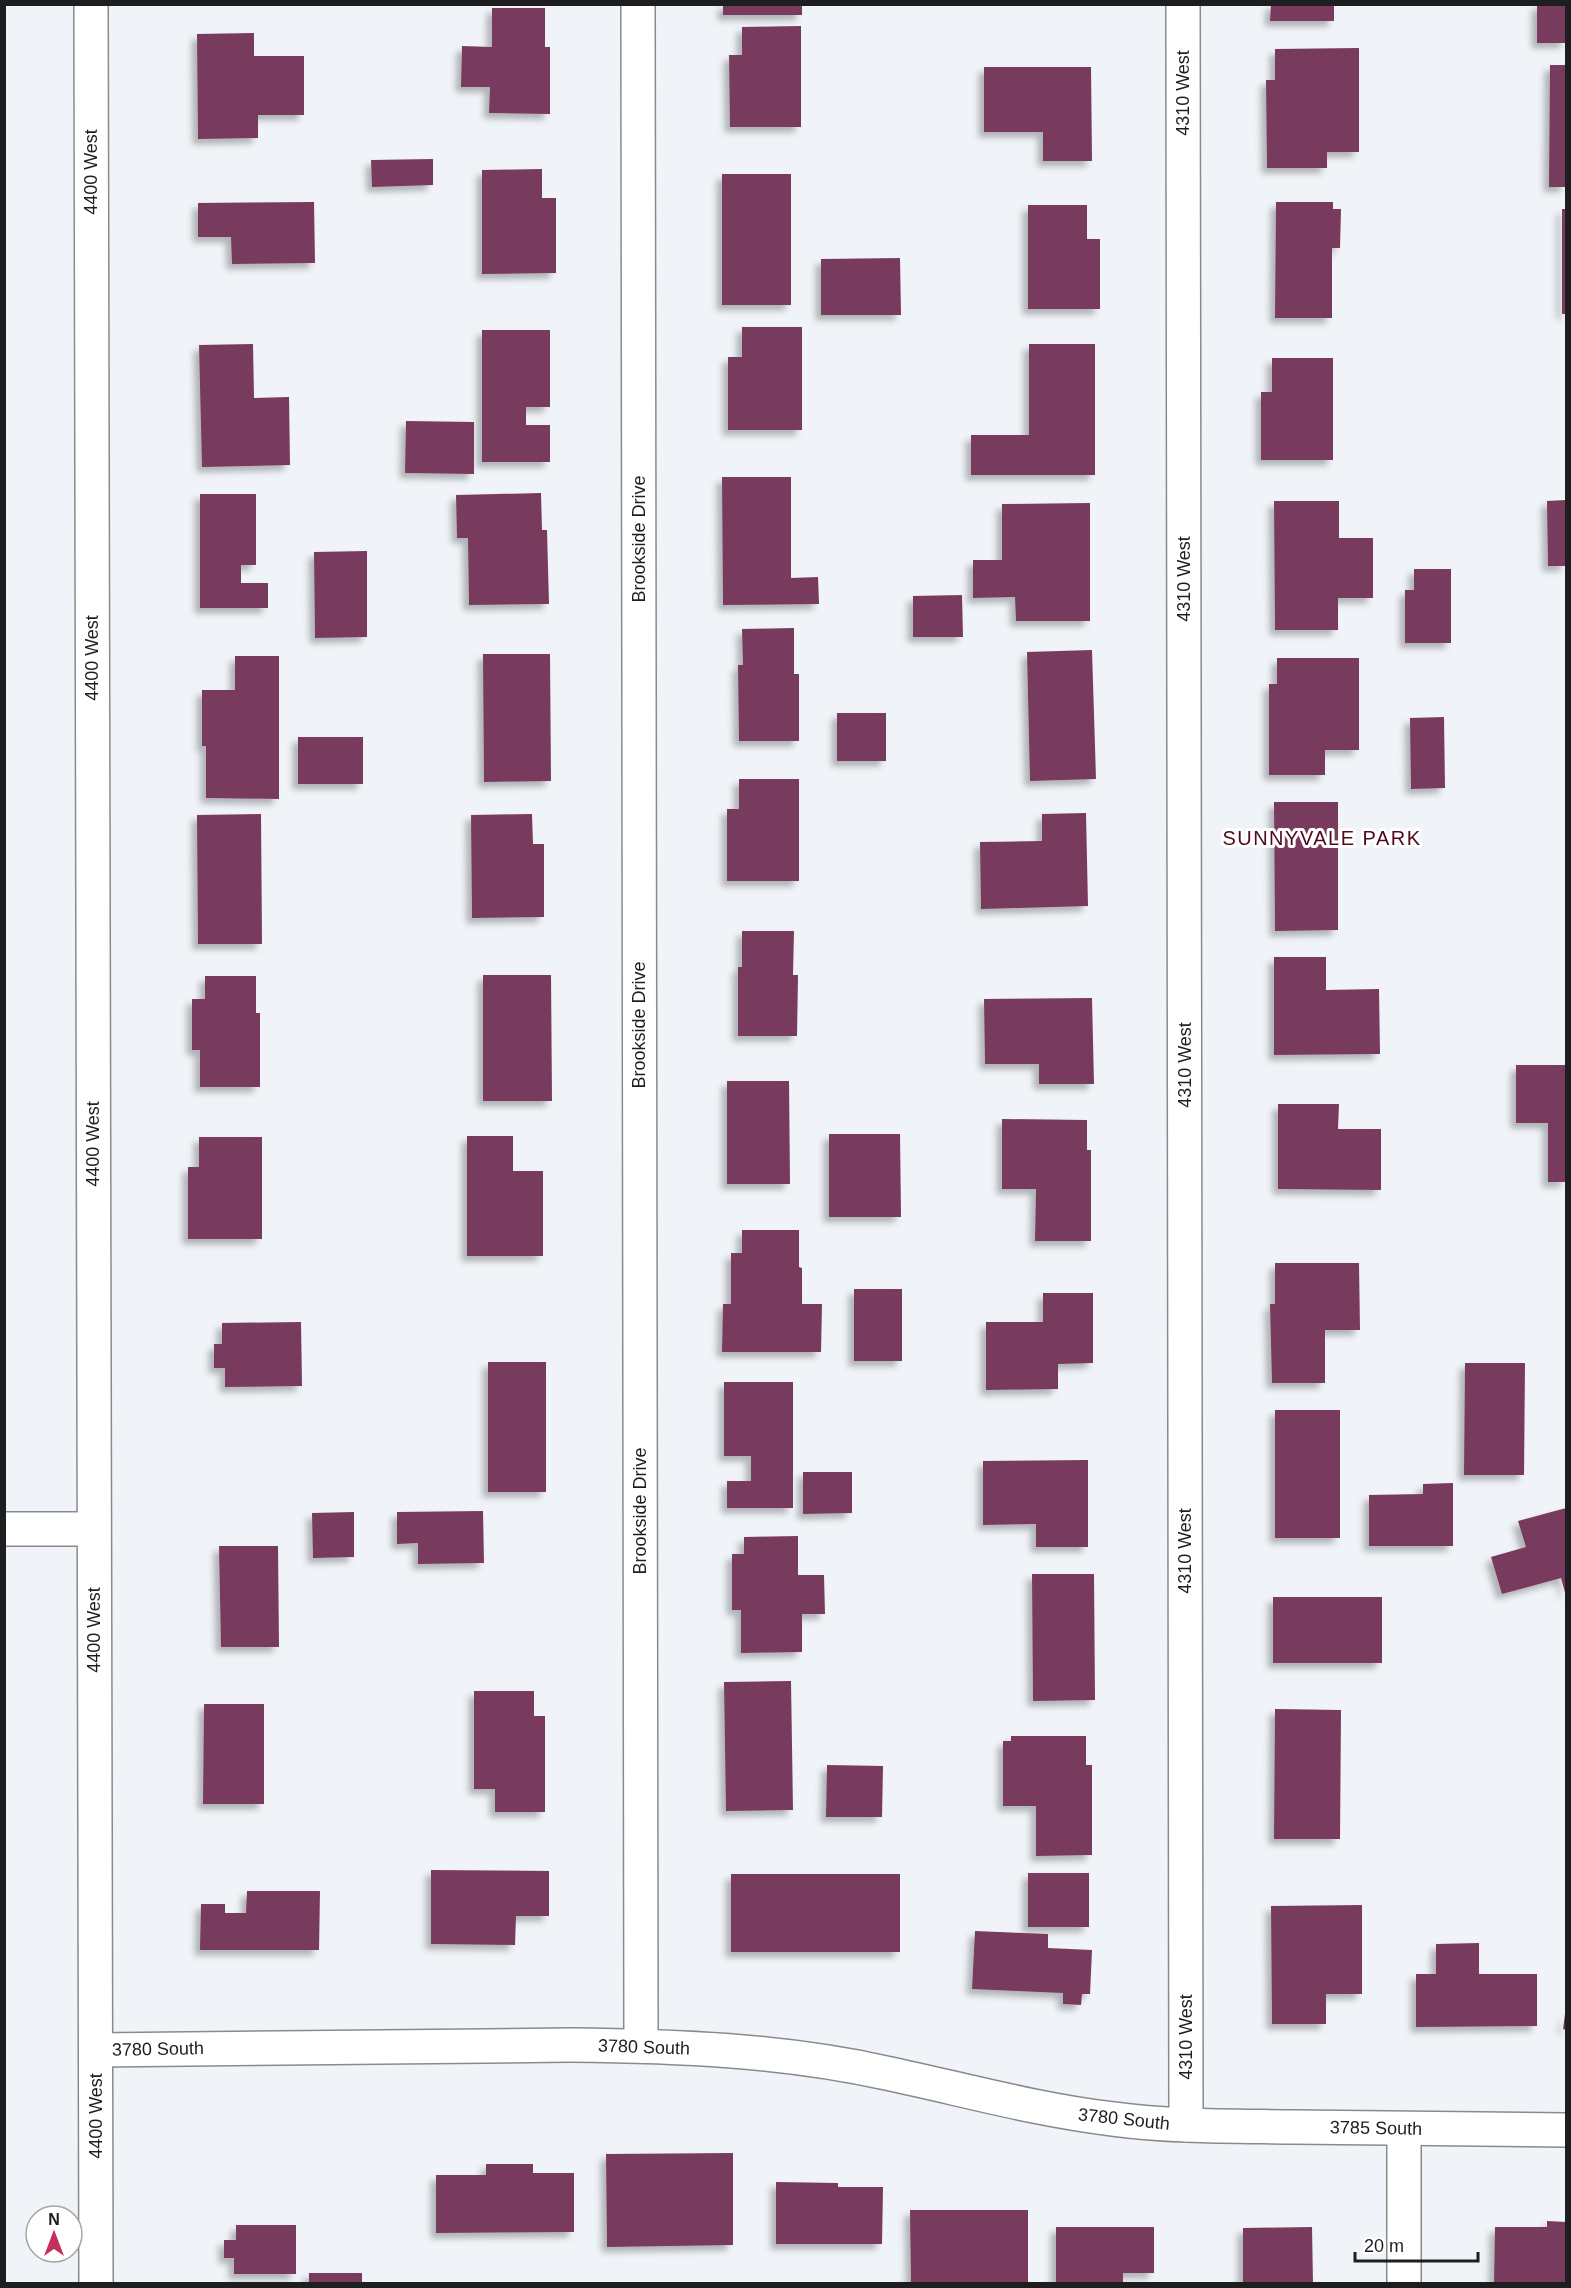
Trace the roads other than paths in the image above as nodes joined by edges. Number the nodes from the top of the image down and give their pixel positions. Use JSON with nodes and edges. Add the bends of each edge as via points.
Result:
{"nodes":[{"id":1,"x":91,"y":4,"type":"edge"},
{"id":2,"x":638,"y":4,"type":"edge"},
{"id":3,"x":1183,"y":4,"type":"edge"},
{"id":4,"x":4,"y":1529,"type":"edge"},
{"id":5,"x":94,"y":1529,"type":"junction"},
{"id":6,"x":642,"y":2046,"type":"junction"},
{"id":7,"x":96,"y":2050,"type":"junction"},
{"id":8,"x":1186,"y":2125,"type":"junction"},
{"id":9,"x":1404,"y":2129,"type":"junction"},
{"id":10,"x":1566,"y":2130,"type":"edge"},
{"id":11,"x":96,"y":2283,"type":"edge"},
{"id":12,"x":1404,"y":2283,"type":"edge"}],
"edges":[{"from":1,"to":5,"type":"street","name":"4400 West"},
{"from":2,"to":6,"type":"street","name":"Brookside Drive"},
{"from":3,"to":8,"type":"street","name":"4310 West"},
{"from":4,"to":5,"type":"street"},
{"from":5,"to":7,"type":"street","name":"4400 West"},
{"from":6,"to":7,"type":"street","name":"3780 South"},
{"from":6,"to":8,"type":"street","name":"3780 South","via":[[734,2050],[816,2061],[885,2072],[1043,2109]]},
{"from":7,"to":11,"type":"street","name":"4400 West"},
{"from":8,"to":9,"type":"street","name":"3785 South"},
{"from":9,"to":10,"type":"street","name":"3785 South"},
{"from":9,"to":12,"type":"street"}]}
